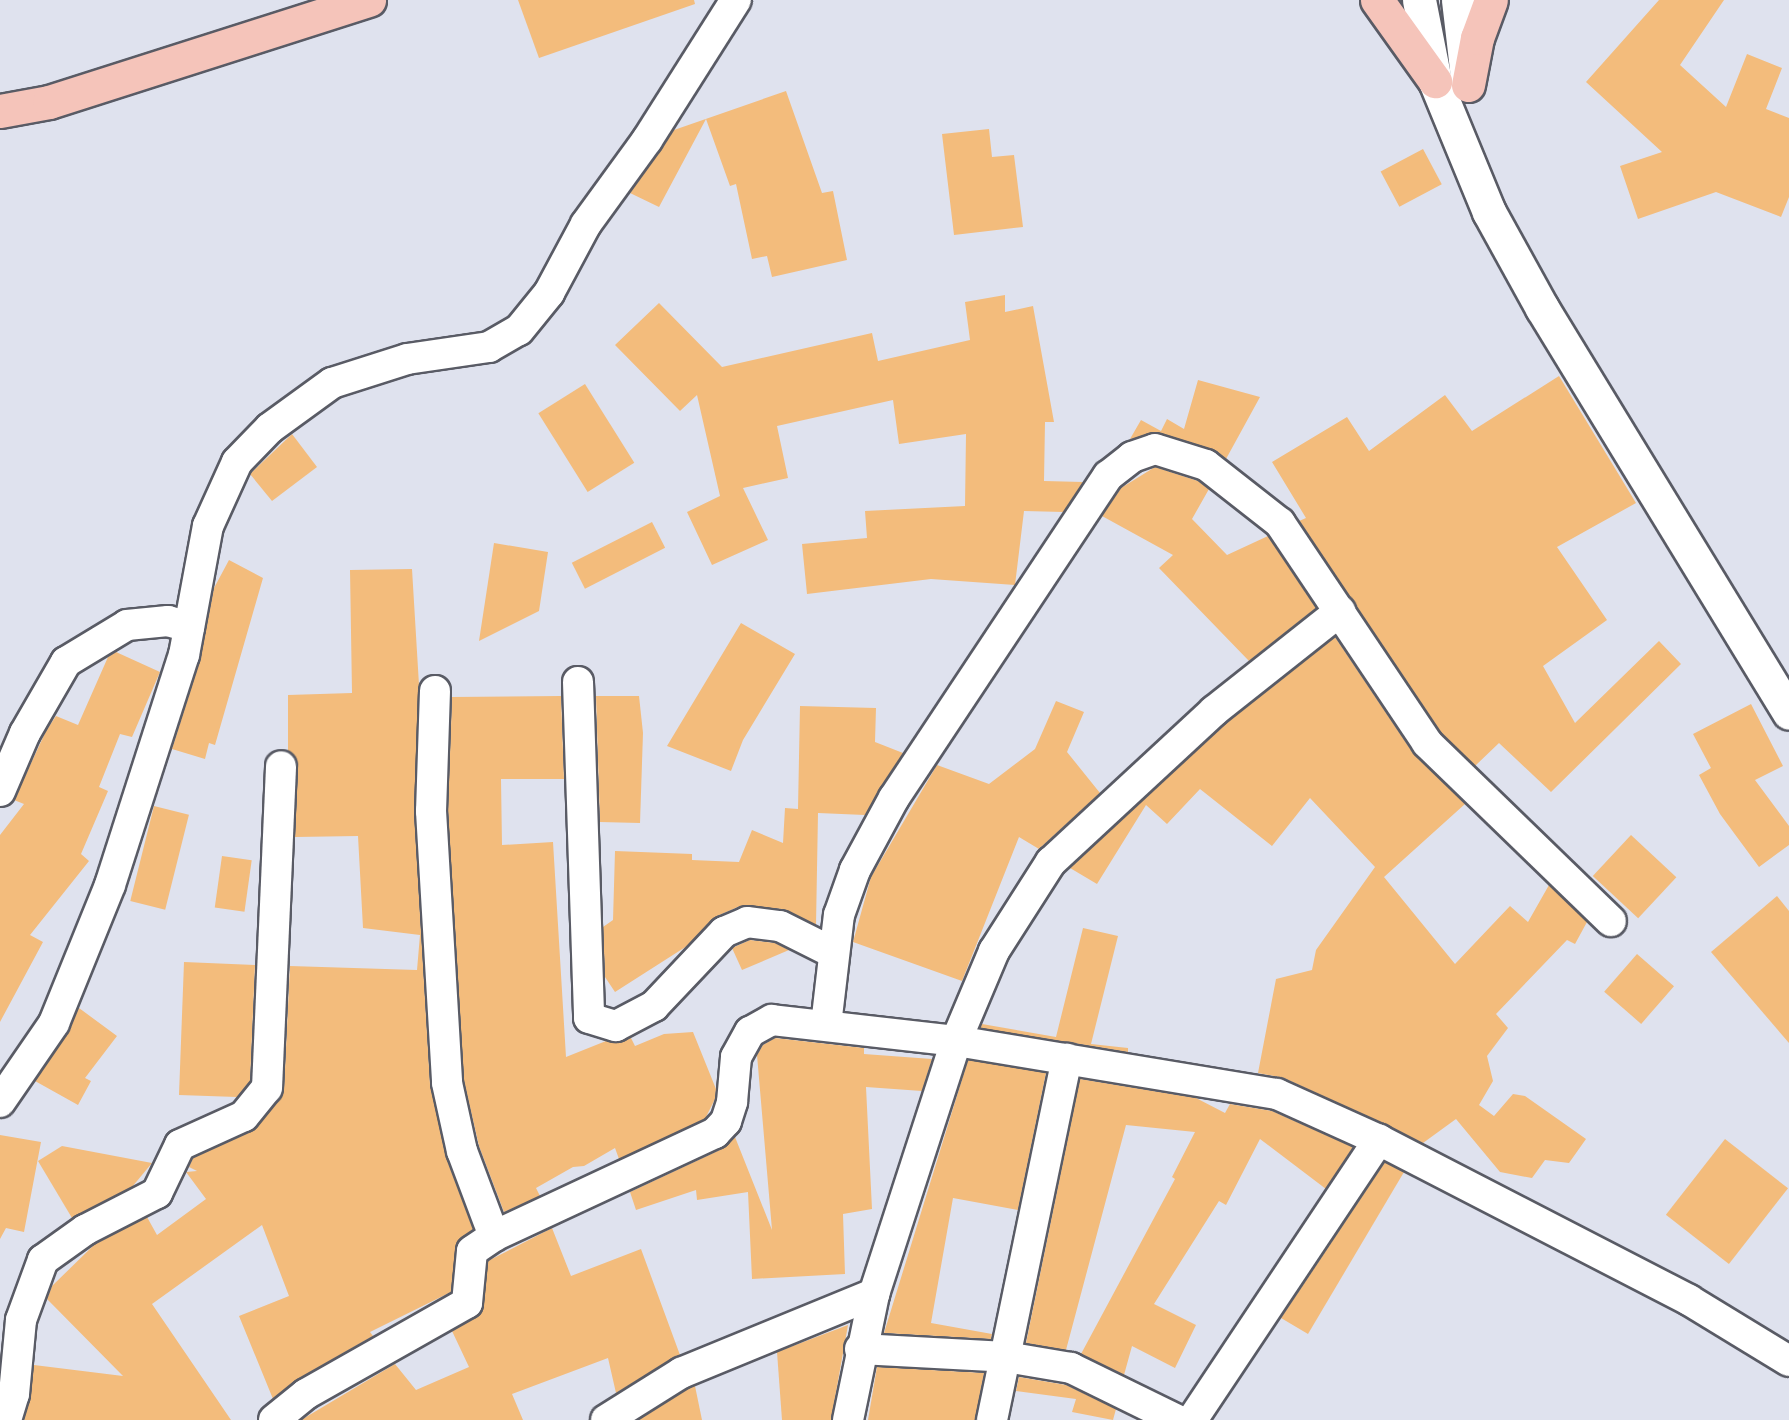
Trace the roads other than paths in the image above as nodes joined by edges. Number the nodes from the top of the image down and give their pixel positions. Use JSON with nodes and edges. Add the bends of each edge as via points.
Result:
{"nodes":[{"id":1,"x":369,"y":0,"type":"edge"},
{"id":2,"x":736,"y":0,"type":"edge"},
{"id":3,"x":1377,"y":0,"type":"edge"},
{"id":4,"x":1419,"y":0,"type":"edge"},
{"id":5,"x":1458,"y":0,"type":"edge"},
{"id":6,"x":1491,"y":0,"type":"edge"},
{"id":7,"x":1435,"y":81,"type":"junction"},
{"id":8,"x":1468,"y":85,"type":"junction"},
{"id":9,"x":0,"y":111,"type":"edge"},
{"id":10,"x":1465,"y":148,"type":"junction"},
{"id":11,"x":1340,"y":611,"type":"junction"},
{"id":12,"x":189,"y":627,"type":"junction"},
{"id":13,"x":578,"y":682,"type":"dead end"},
{"id":14,"x":435,"y":691,"type":"dead end"},
{"id":15,"x":1789,"y":712,"type":"edge"},
{"id":16,"x":282,"y":766,"type":"dead end"},
{"id":17,"x":0,"y":791,"type":"edge"},
{"id":18,"x":1611,"y":921,"type":"dead end"},
{"id":19,"x":832,"y":952,"type":"junction"},
{"id":20,"x":826,"y":1025,"type":"junction"},
{"id":21,"x":956,"y":1041,"type":"junction"},
{"id":22,"x":1067,"y":1059,"type":"junction"},
{"id":23,"x":0,"y":1102,"type":"edge"},
{"id":24,"x":1379,"y":1140,"type":"junction"},
{"id":25,"x":494,"y":1236,"type":"junction"},
{"id":26,"x":874,"y":1294,"type":"junction"},
{"id":27,"x":860,"y":1349,"type":"junction"},
{"id":28,"x":1006,"y":1357,"type":"junction"},
{"id":29,"x":1789,"y":1361,"type":"edge"},
{"id":30,"x":6,"y":1420,"type":"edge"},
{"id":31,"x":274,"y":1420,"type":"edge"},
{"id":32,"x":606,"y":1420,"type":"edge"},
{"id":33,"x":848,"y":1420,"type":"edge"},
{"id":34,"x":992,"y":1420,"type":"edge"},
{"id":35,"x":1177,"y":1420,"type":"edge"},
{"id":36,"x":1192,"y":1420,"type":"edge"}],
"edges":[{"from":1,"to":9,"type":"main road","via":[[49,102]]},
{"from":2,"to":12,"type":"street","via":[[647,140],[586,224],[549,293],[519,330],[489,347],[407,359],[332,383],[270,428],[237,462],[208,526]]},
{"from":3,"to":7,"type":"main road"},
{"from":4,"to":7,"type":"street"},
{"from":5,"to":8,"type":"street"},
{"from":6,"to":8,"type":"main road","via":[[1477,38]]},
{"from":7,"to":10,"type":"street"},
{"from":8,"to":10,"type":"street"},
{"from":10,"to":15,"type":"street","via":[[1489,212],[1542,308]]},
{"from":11,"to":18,"type":"street","via":[[1427,743]]},
{"from":11,"to":19,"type":"street","via":[[1280,523],[1229,479],[1181,453],[1155,449],[1132,457],[1108,476],[894,798],[855,870],[839,915]]},
{"from":11,"to":21,"type":"street","via":[[1214,711],[1051,862],[994,951]]},
{"from":12,"to":17,"type":"street","via":[[168,621],[127,626],[66,662],[25,733]]},
{"from":12,"to":23,"type":"street","via":[[110,885],[54,1023]]},
{"from":13,"to":19,"type":"street","via":[[588,1018],[616,1026],[654,1006],[724,932],[747,922],[780,926]]},
{"from":14,"to":25,"type":"street","via":[[431,812],[447,1083],[462,1151]]},
{"from":16,"to":30,"type":"street","via":[[267,1088],[244,1116],[180,1145],[157,1193],[85,1230],[43,1260],[21,1320],[14,1394]]},
{"from":19,"to":20,"type":"street"},
{"from":20,"to":21,"type":"street"},
{"from":20,"to":25,"type":"street","via":[[772,1020],[750,1032],[736,1057],[726,1121],[715,1133]]},
{"from":21,"to":22,"type":"street"},
{"from":21,"to":26,"type":"street"},
{"from":22,"to":24,"type":"street","via":[[1277,1094]]},
{"from":22,"to":28,"type":"street"},
{"from":24,"to":29,"type":"street","via":[[1689,1300]]},
{"from":24,"to":36,"type":"street"},
{"from":25,"to":31,"type":"street","via":[[472,1251],[467,1303],[306,1394]]},
{"from":26,"to":27,"type":"street"},
{"from":26,"to":32,"type":"street","via":[[681,1373]]},
{"from":27,"to":28,"type":"street"},
{"from":27,"to":33,"type":"street"},
{"from":28,"to":34,"type":"street"},
{"from":28,"to":35,"type":"street","via":[[1071,1368]]}]}
